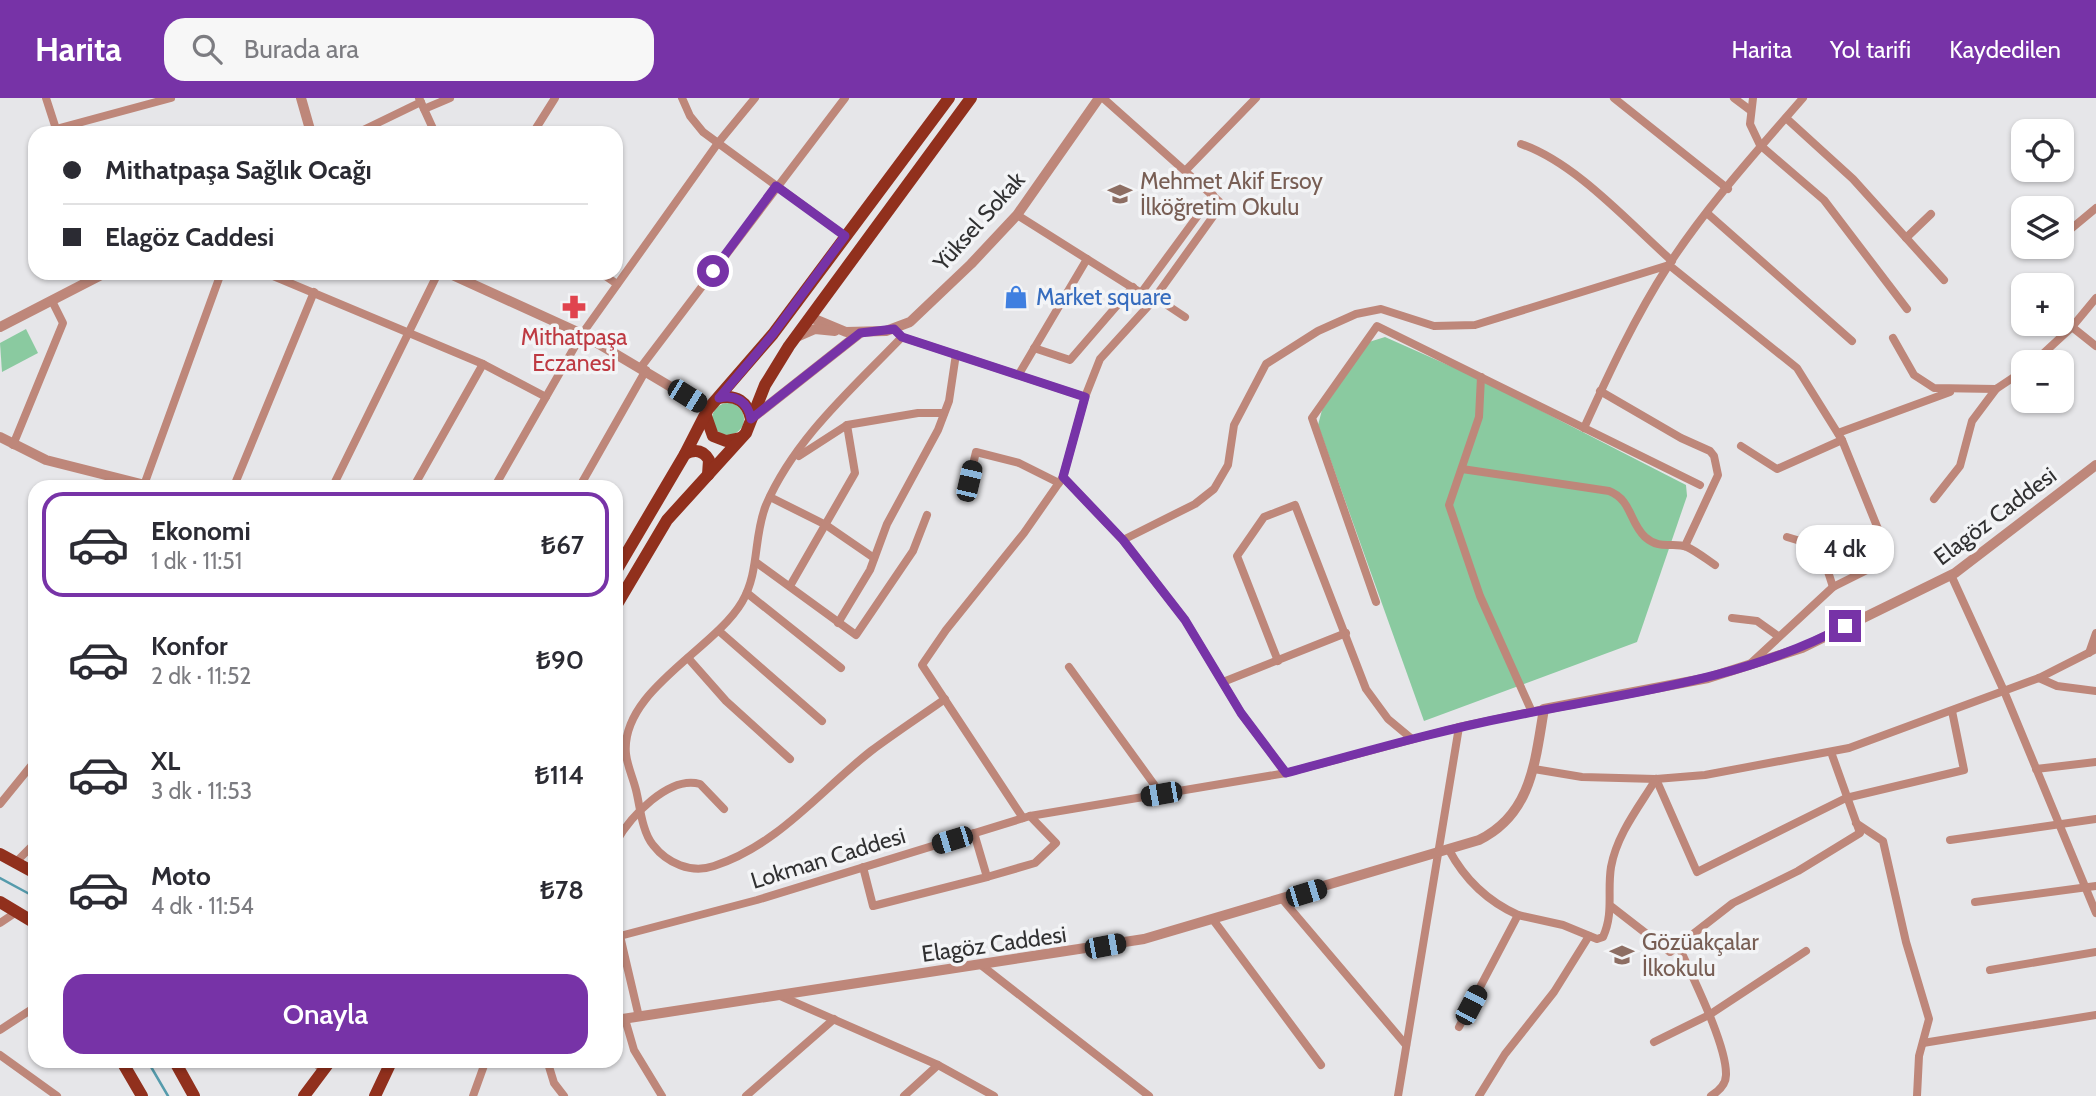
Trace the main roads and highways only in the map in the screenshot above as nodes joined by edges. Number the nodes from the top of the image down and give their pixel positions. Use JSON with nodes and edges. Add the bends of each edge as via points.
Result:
{"nodes":[{"id":1,"x":949,"y":98,"type":"edge"},
{"id":2,"x":971,"y":98,"type":"edge"},
{"id":3,"x":719,"y":398,"type":"junction"},
{"id":4,"x":707,"y":412,"type":"junction"},
{"id":5,"x":751,"y":419,"type":"junction"},
{"id":6,"x":740,"y":438,"type":"junction"},
{"id":7,"x":685,"y":454,"type":"junction"},
{"id":8,"x":708,"y":474,"type":"junction"},
{"id":9,"x":623,"y":559,"type":"edge"},
{"id":10,"x":623,"y":594,"type":"edge"},
{"id":11,"x":0,"y":854,"type":"edge"},
{"id":12,"x":28,"y":869,"type":"edge"},
{"id":13,"x":0,"y":902,"type":"edge"},
{"id":14,"x":28,"y":918,"type":"edge"},
{"id":15,"x":126,"y":1068,"type":"edge"},
{"id":16,"x":178,"y":1068,"type":"edge"},
{"id":17,"x":325,"y":1068,"type":"edge"},
{"id":18,"x":388,"y":1068,"type":"edge"},
{"id":19,"x":142,"y":1096,"type":"edge"},
{"id":20,"x":194,"y":1096,"type":"edge"},
{"id":21,"x":304,"y":1096,"type":"edge"},
{"id":22,"x":375,"y":1096,"type":"edge"}],
"edges":[{"from":1,"to":3,"type":"main road","via":[[773,334]]},
{"from":2,"to":5,"type":"main road","via":[[789,346],[765,384]]},
{"from":3,"to":4,"type":"main road"},
{"from":3,"to":5,"type":"main road","via":[[740,400]]},
{"from":4,"to":6,"type":"main road","via":[[713,436],[726,441]]},
{"from":4,"to":7,"type":"main road"},
{"from":5,"to":6,"type":"main road"},
{"from":6,"to":8,"type":"main road"},
{"from":7,"to":8,"type":"main road","via":[[692,450],[703,453],[709,460]]},
{"from":7,"to":9,"type":"main road"},
{"from":8,"to":10,"type":"main road","via":[[667,520]]},
{"from":11,"to":12,"type":"main road"},
{"from":13,"to":14,"type":"main road"},
{"from":15,"to":19,"type":"main road"},
{"from":16,"to":20,"type":"main road"},
{"from":17,"to":21,"type":"main road"},
{"from":18,"to":22,"type":"main road"}]}
